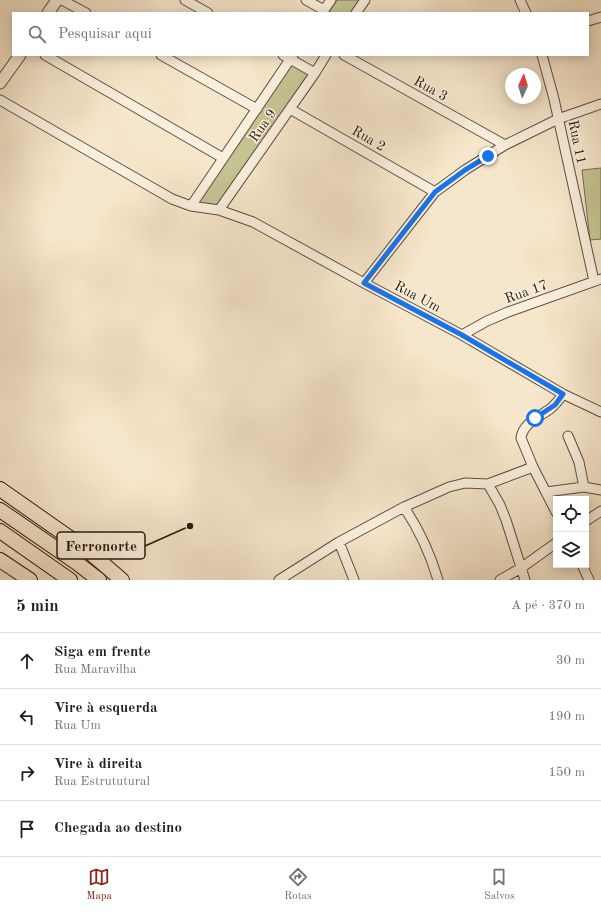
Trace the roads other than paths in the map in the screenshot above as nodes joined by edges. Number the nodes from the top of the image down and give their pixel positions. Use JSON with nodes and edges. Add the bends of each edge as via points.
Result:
{"nodes":[{"id":1,"x":57,"y":0,"type":"edge"},
{"id":2,"x":62,"y":0,"type":"edge"},
{"id":3,"x":185,"y":0,"type":"edge"},
{"id":4,"x":306,"y":0,"type":"edge"},
{"id":5,"x":331,"y":0,"type":"edge"},
{"id":6,"x":365,"y":0,"type":"edge"},
{"id":7,"x":520,"y":0,"type":"edge"},
{"id":8,"x":49,"y":12,"type":"edge"},
{"id":9,"x":84,"y":12,"type":"edge"},
{"id":10,"x":206,"y":12,"type":"edge"},
{"id":11,"x":323,"y":12,"type":"edge"},
{"id":12,"x":357,"y":12,"type":"edge"},
{"id":13,"x":526,"y":12,"type":"edge"},
{"id":14,"x":601,"y":17,"type":"edge"},
{"id":15,"x":589,"y":21,"type":"edge"},
{"id":16,"x":19,"y":56,"type":"edge"},
{"id":17,"x":46,"y":56,"type":"edge"},
{"id":18,"x":163,"y":56,"type":"edge"},
{"id":19,"x":289,"y":56,"type":"edge"},
{"id":20,"x":325,"y":56,"type":"edge"},
{"id":21,"x":346,"y":56,"type":"edge"},
{"id":22,"x":542,"y":56,"type":"edge"},
{"id":23,"x":315,"y":73,"type":"junction"},
{"id":24,"x":0,"y":83,"type":"edge"},
{"id":25,"x":0,"y":100,"type":"edge"},
{"id":26,"x":601,"y":104,"type":"edge"},
{"id":27,"x":257,"y":109,"type":"junction"},
{"id":28,"x":290,"y":109,"type":"junction"},
{"id":29,"x":558,"y":120,"type":"junction"},
{"id":30,"x":505,"y":145,"type":"junction"},
{"id":31,"x":223,"y":158,"type":"junction"},
{"id":32,"x":435,"y":192,"type":"junction"},
{"id":33,"x":190,"y":206,"type":"junction"},
{"id":34,"x":219,"y":210,"type":"junction"},
{"id":35,"x":597,"y":280,"type":"edge"},
{"id":36,"x":364,"y":283,"type":"junction"},
{"id":37,"x":462,"y":335,"type":"junction"},
{"id":38,"x":563,"y":394,"type":"junction"},
{"id":39,"x":601,"y":411,"type":"edge"},
{"id":40,"x":568,"y":436,"type":"dead end"},
{"id":41,"x":533,"y":467,"type":"junction"},
{"id":42,"x":488,"y":484,"type":"junction"},
{"id":43,"x":584,"y":487,"type":"junction"},
{"id":44,"x":0,"y":489,"type":"edge"},
{"id":45,"x":601,"y":490,"type":"edge"},
{"id":46,"x":546,"y":492,"type":"junction"},
{"id":47,"x":553,"y":506,"type":"edge"},
{"id":48,"x":404,"y":507,"type":"junction"},
{"id":49,"x":0,"y":510,"type":"edge"},
{"id":50,"x":601,"y":511,"type":"edge"},
{"id":51,"x":589,"y":519,"type":"edge"},
{"id":52,"x":0,"y":531,"type":"edge"},
{"id":53,"x":339,"y":542,"type":"junction"},
{"id":54,"x":553,"y":545,"type":"edge"},
{"id":55,"x":0,"y":560,"type":"edge"},
{"id":56,"x":521,"y":568,"type":"junction"},
{"id":57,"x":583,"y":568,"type":"edge"},
{"id":58,"x":29,"y":579,"type":"edge"},
{"id":59,"x":70,"y":580,"type":"edge"},
{"id":60,"x":99,"y":580,"type":"edge"},
{"id":61,"x":122,"y":580,"type":"edge"},
{"id":62,"x":279,"y":580,"type":"edge"},
{"id":63,"x":354,"y":580,"type":"edge"},
{"id":64,"x":438,"y":580,"type":"edge"},
{"id":65,"x":500,"y":580,"type":"edge"},
{"id":66,"x":525,"y":580,"type":"edge"},
{"id":67,"x":589,"y":580,"type":"edge"}],
"edges":[{"from":1,"to":8,"type":"street"},
{"from":2,"to":9,"type":"street"},
{"from":3,"to":10,"type":"street"},
{"from":4,"to":11,"type":"street"},
{"from":5,"to":11,"type":"street"},
{"from":6,"to":12,"type":"street"},
{"from":7,"to":13,"type":"street"},
{"from":14,"to":15,"type":"street"},
{"from":16,"to":24,"type":"street"},
{"from":17,"to":31,"type":"street"},
{"from":18,"to":27,"type":"street"},
{"from":19,"to":23,"type":"street"},
{"from":19,"to":27,"type":"street"},
{"from":20,"to":23,"type":"street","name":"Rua 9"},
{"from":21,"to":30,"type":"street","name":"Rua 3"},
{"from":22,"to":29,"type":"street","name":"Rua 11"},
{"from":23,"to":28,"type":"street","name":"Rua 9"},
{"from":25,"to":33,"type":"street","name":"Rua Um","via":[[165,196]]},
{"from":26,"to":29,"type":"street"},
{"from":27,"to":31,"type":"street"},
{"from":28,"to":32,"type":"street","name":"Rua 2"},
{"from":28,"to":34,"type":"street","name":"Rua 9"},
{"from":29,"to":30,"type":"street"},
{"from":29,"to":35,"type":"street","name":"Rua 11"},
{"from":30,"to":32,"type":"street"},
{"from":31,"to":33,"type":"street"},
{"from":32,"to":36,"type":"street"},
{"from":33,"to":34,"type":"street","name":"Rua Um"},
{"from":34,"to":36,"type":"street","name":"Rua Um","via":[[253,222]]},
{"from":35,"to":37,"type":"street","name":"Rua 17","via":[[487,320]]},
{"from":36,"to":37,"type":"street","name":"Rua Um"},
{"from":37,"to":38,"type":"street","name":"Rua Um"},
{"from":38,"to":39,"type":"street","name":"Rua Um"},
{"from":38,"to":41,"type":"street","via":[[555,405],[532,421],[522,434],[522,442]]},
{"from":40,"to":43,"type":"street","via":[[579,462]]},
{"from":41,"to":42,"type":"street"},
{"from":41,"to":46,"type":"street"},
{"from":42,"to":48,"type":"street","via":[[465,483]]},
{"from":42,"to":56,"type":"street","via":[[506,520]]},
{"from":43,"to":45,"type":"street"},
{"from":43,"to":46,"type":"street"},
{"from":44,"to":61,"type":"main road","via":[[87,550]]},
{"from":46,"to":47,"type":"street"},
{"from":48,"to":53,"type":"street"},
{"from":48,"to":64,"type":"street","via":[[429,554]]},
{"from":49,"to":60,"type":"main road"},
{"from":50,"to":51,"type":"street"},
{"from":52,"to":59,"type":"main road"},
{"from":53,"to":62,"type":"street"},
{"from":53,"to":63,"type":"street"},
{"from":54,"to":56,"type":"street"},
{"from":55,"to":58,"type":"main road"},
{"from":56,"to":65,"type":"street"},
{"from":56,"to":66,"type":"street"},
{"from":57,"to":67,"type":"street"}]}
